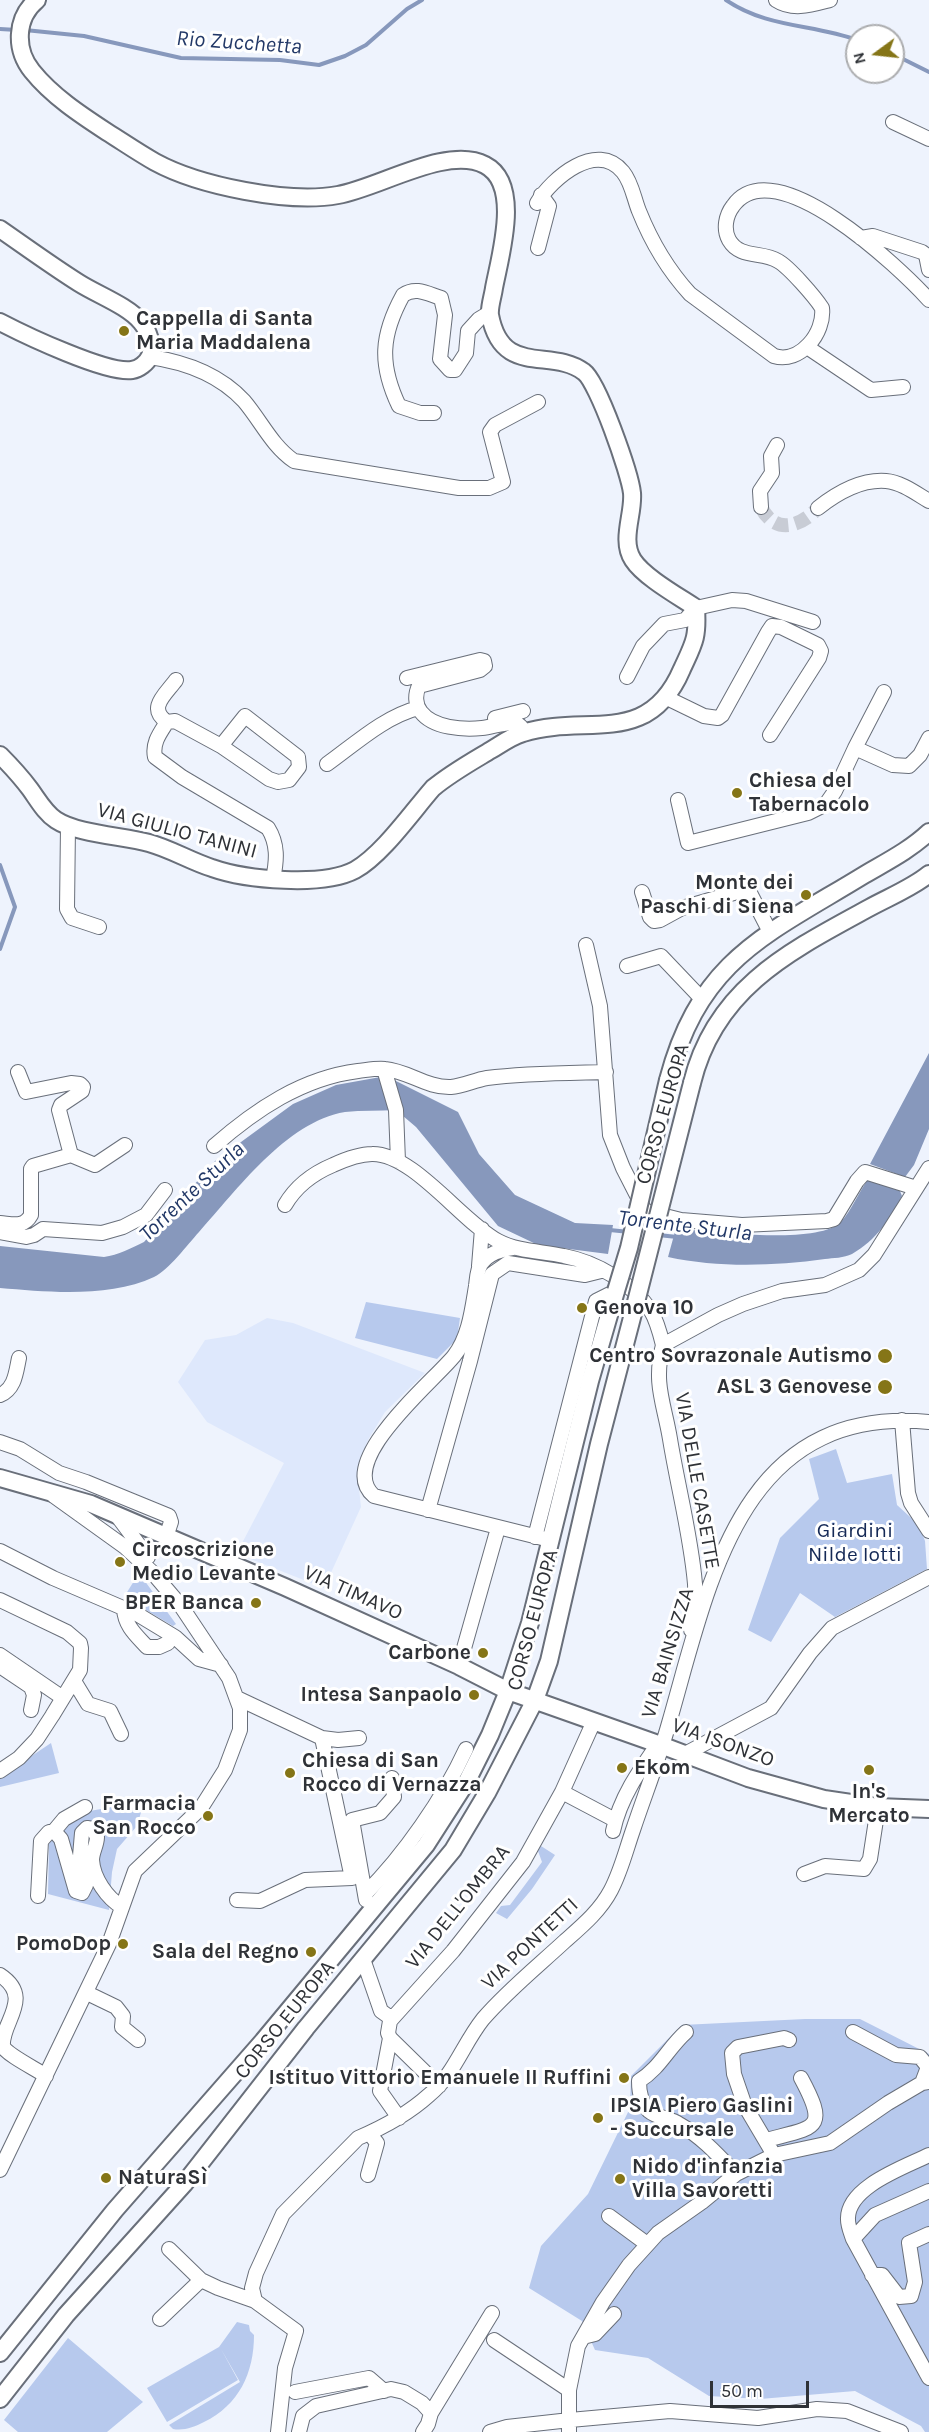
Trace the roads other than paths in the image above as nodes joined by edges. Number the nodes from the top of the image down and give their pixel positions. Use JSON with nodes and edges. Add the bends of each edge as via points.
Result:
{"nodes":[{"id":1,"x":37,"y":0,"type":"edge"},
{"id":2,"x":776,"y":0,"type":"edge"},
{"id":3,"x":830,"y":0,"type":"edge"},
{"id":4,"x":893,"y":122,"type":"dead end"},
{"id":5,"x":929,"y":139,"type":"edge"},
{"id":6,"x":0,"y":229,"type":"edge"},
{"id":7,"x":857,"y":235,"type":"junction"},
{"id":8,"x":538,"y":248,"type":"dead end"},
{"id":9,"x":929,"y":270,"type":"edge"},
{"id":10,"x":929,"y":300,"type":"edge"},
{"id":11,"x":489,"y":313,"type":"junction"},
{"id":12,"x":0,"y":322,"type":"edge"},
{"id":13,"x":807,"y":347,"type":"junction"},
{"id":14,"x":150,"y":357,"type":"junction"},
{"id":15,"x":903,"y":387,"type":"dead end"},
{"id":16,"x":538,"y":402,"type":"dead end"},
{"id":17,"x":434,"y":412,"type":"dead end"},
{"id":18,"x":777,"y":445,"type":"dead end"},
{"id":19,"x":929,"y":502,"type":"edge"},
{"id":20,"x":761,"y":507,"type":"dead end"},
{"id":21,"x":818,"y":508,"type":"tunnel mouth"},
{"id":22,"x":929,"y":514,"type":"edge"},
{"id":23,"x":696,"y":608,"type":"junction"},
{"id":24,"x":813,"y":622,"type":"dead end"},
{"id":25,"x":627,"y":677,"type":"dead end"},
{"id":26,"x":407,"y":678,"type":"dead end"},
{"id":27,"x":176,"y":680,"type":"dead end"},
{"id":28,"x":884,"y":692,"type":"dead end"},
{"id":29,"x":667,"y":698,"type":"junction"},
{"id":30,"x":418,"y":708,"type":"junction"},
{"id":31,"x":523,"y":711,"type":"dead end"},
{"id":32,"x":167,"y":722,"type":"junction"},
{"id":33,"x":465,"y":728,"type":"junction"},
{"id":34,"x":524,"y":732,"type":"junction"},
{"id":35,"x":770,"y":735,"type":"dead end"},
{"id":36,"x":929,"y":738,"type":"edge"},
{"id":37,"x":221,"y":746,"type":"junction"},
{"id":38,"x":855,"y":748,"type":"junction"},
{"id":39,"x":0,"y":755,"type":"edge"},
{"id":40,"x":327,"y":764,"type":"dead end"},
{"id":41,"x":678,"y":800,"type":"dead end"},
{"id":42,"x":68,"y":826,"type":"junction"},
{"id":43,"x":929,"y":832,"type":"edge"},
{"id":44,"x":929,"y":873,"type":"edge"},
{"id":45,"x":273,"y":879,"type":"junction"},
{"id":46,"x":642,"y":892,"type":"dead end"},
{"id":47,"x":99,"y":927,"type":"dead end"},
{"id":48,"x":770,"y":932,"type":"junction"},
{"id":49,"x":586,"y":945,"type":"dead end"},
{"id":50,"x":627,"y":966,"type":"dead end"},
{"id":51,"x":701,"y":998,"type":"junction"},
{"id":52,"x":18,"y":1072,"type":"dead end"},
{"id":53,"x":385,"y":1072,"type":"junction"},
{"id":54,"x":606,"y":1072,"type":"junction"},
{"id":55,"x":125,"y":1145,"type":"dead end"},
{"id":56,"x":214,"y":1146,"type":"dead end"},
{"id":57,"x":71,"y":1155,"type":"junction"},
{"id":58,"x":398,"y":1156,"type":"junction"},
{"id":59,"x":929,"y":1168,"type":"edge"},
{"id":60,"x":911,"y":1186,"type":"junction"},
{"id":61,"x":165,"y":1190,"type":"dead end"},
{"id":62,"x":285,"y":1205,"type":"dead end"},
{"id":63,"x":0,"y":1223,"type":"edge"},
{"id":64,"x":482,"y":1229,"type":"junction"},
{"id":65,"x":0,"y":1232,"type":"edge"},
{"id":66,"x":513,"y":1248,"type":"junction"},
{"id":67,"x":479,"y":1266,"type":"junction"},
{"id":68,"x":601,"y":1271,"type":"junction"},
{"id":69,"x":663,"y":1345,"type":"junction"},
{"id":70,"x":20,"y":1358,"type":"dead end"},
{"id":71,"x":0,"y":1395,"type":"edge"},
{"id":72,"x":902,"y":1420,"type":"junction"},
{"id":73,"x":929,"y":1422,"type":"edge"},
{"id":74,"x":0,"y":1442,"type":"edge"},
{"id":75,"x":0,"y":1478,"type":"edge"},
{"id":76,"x":48,"y":1492,"type":"junction"},
{"id":77,"x":428,"y":1510,"type":"junction"},
{"id":78,"x":118,"y":1517,"type":"junction"},
{"id":79,"x":498,"y":1528,"type":"junction"},
{"id":80,"x":929,"y":1531,"type":"edge"},
{"id":81,"x":164,"y":1536,"type":"junction"},
{"id":82,"x":542,"y":1538,"type":"junction"},
{"id":83,"x":125,"y":1541,"type":"junction"},
{"id":84,"x":0,"y":1551,"type":"edge"},
{"id":85,"x":148,"y":1557,"type":"junction"},
{"id":86,"x":152,"y":1572,"type":"junction"},
{"id":87,"x":929,"y":1577,"type":"edge"},
{"id":88,"x":0,"y":1600,"type":"edge"},
{"id":89,"x":124,"y":1609,"type":"junction"},
{"id":90,"x":692,"y":1637,"type":"junction"},
{"id":91,"x":168,"y":1643,"type":"dead end"},
{"id":92,"x":0,"y":1655,"type":"edge"},
{"id":93,"x":221,"y":1665,"type":"junction"},
{"id":94,"x":0,"y":1666,"type":"edge"},
{"id":95,"x":459,"y":1666,"type":"junction"},
{"id":96,"x":74,"y":1681,"type":"junction"},
{"id":97,"x":508,"y":1691,"type":"junction"},
{"id":98,"x":63,"y":1698,"type":"junction"},
{"id":99,"x":237,"y":1698,"type":"junction"},
{"id":100,"x":535,"y":1700,"type":"junction"},
{"id":101,"x":31,"y":1710,"type":"dead end"},
{"id":102,"x":594,"y":1721,"type":"junction"},
{"id":103,"x":121,"y":1734,"type":"dead end"},
{"id":104,"x":322,"y":1738,"type":"junction"},
{"id":105,"x":359,"y":1738,"type":"dead end"},
{"id":106,"x":661,"y":1744,"type":"junction"},
{"id":107,"x":466,"y":1749,"type":"dead end"},
{"id":108,"x":685,"y":1754,"type":"junction"},
{"id":109,"x":0,"y":1771,"type":"edge"},
{"id":110,"x":392,"y":1779,"type":"dead end"},
{"id":111,"x":562,"y":1792,"type":"junction"},
{"id":112,"x":85,"y":1807,"type":"dead end"},
{"id":113,"x":878,"y":1807,"type":"junction"},
{"id":114,"x":929,"y":1809,"type":"edge"},
{"id":115,"x":54,"y":1831,"type":"junction"},
{"id":116,"x":804,"y":1874,"type":"dead end"},
{"id":117,"x":365,"y":1894,"type":"junction"},
{"id":118,"x":38,"y":1896,"type":"dead end"},
{"id":119,"x":237,"y":1900,"type":"dead end"},
{"id":120,"x":122,"y":1907,"type":"junction"},
{"id":121,"x":369,"y":1914,"type":"junction"},
{"id":122,"x":363,"y":1959,"type":"junction"},
{"id":123,"x":0,"y":1975,"type":"edge"},
{"id":124,"x":87,"y":1993,"type":"junction"},
{"id":125,"x":394,"y":2016,"type":"junction"},
{"id":126,"x":686,"y":2032,"type":"dead end"},
{"id":127,"x":853,"y":2032,"type":"dead end"},
{"id":128,"x":390,"y":2038,"type":"junction"},
{"id":129,"x":138,"y":2040,"type":"dead end"},
{"id":130,"x":789,"y":2040,"type":"dead end"},
{"id":131,"x":46,"y":2076,"type":"junction"},
{"id":132,"x":801,"y":2078,"type":"dead end"},
{"id":133,"x":925,"y":2083,"type":"edge"},
{"id":134,"x":439,"y":2086,"type":"junction"},
{"id":135,"x":399,"y":2118,"type":"junction"},
{"id":136,"x":370,"y":2134,"type":"junction"},
{"id":137,"x":766,"y":2140,"type":"junction"},
{"id":138,"x":774,"y":2155,"type":"junction"},
{"id":139,"x":929,"y":2155,"type":"edge"},
{"id":140,"x":0,"y":2170,"type":"edge"},
{"id":141,"x":736,"y":2174,"type":"junction"},
{"id":142,"x":368,"y":2175,"type":"dead end"},
{"id":143,"x":929,"y":2191,"type":"edge"},
{"id":144,"x":609,"y":2216,"type":"dead end"},
{"id":145,"x":929,"y":2234,"type":"edge"},
{"id":146,"x":853,"y":2239,"type":"junction"},
{"id":147,"x":647,"y":2244,"type":"junction"},
{"id":148,"x":168,"y":2249,"type":"dead end"},
{"id":149,"x":872,"y":2275,"type":"junction"},
{"id":150,"x":201,"y":2280,"type":"junction"},
{"id":151,"x":255,"y":2301,"type":"junction"},
{"id":152,"x":492,"y":2313,"type":"dead end"},
{"id":153,"x":614,"y":2314,"type":"dead end"},
{"id":154,"x":160,"y":2319,"type":"dead end"},
{"id":155,"x":584,"y":2337,"type":"junction"},
{"id":156,"x":494,"y":2340,"type":"dead end"},
{"id":157,"x":0,"y":2353,"type":"edge"},
{"id":158,"x":925,"y":2359,"type":"edge"},
{"id":159,"x":929,"y":2378,"type":"edge"},
{"id":160,"x":569,"y":2390,"type":"junction"},
{"id":161,"x":384,"y":2391,"type":"junction"},
{"id":162,"x":295,"y":2392,"type":"dead end"},
{"id":163,"x":0,"y":2399,"type":"edge"},
{"id":164,"x":431,"y":2413,"type":"junction"},
{"id":165,"x":569,"y":2426,"type":"edge"},
{"id":166,"x":278,"y":2432,"type":"edge"},
{"id":167,"x":299,"y":2432,"type":"edge"},
{"id":168,"x":423,"y":2432,"type":"edge"},
{"id":169,"x":490,"y":2432,"type":"edge"},
{"id":170,"x":901,"y":2432,"type":"edge"}],
"edges":[{"from":1,"to":11,"type":"main road","via":[[21,27],[26,64],[63,101],[157,163],[210,182],[285,197],[315,198],[362,189],[460,159],[488,167],[503,185],[506,205]]},
{"from":2,"to":3,"type":"street","via":[[803,7]]},
{"from":4,"to":5,"type":"street"},
{"from":6,"to":14,"type":"main road","via":[[135,316],[148,334]]},
{"from":7,"to":9,"type":"street","via":[[873,236],[922,252]]},
{"from":7,"to":10,"type":"street"},
{"from":7,"to":13,"type":"street","via":[[828,215],[772,190],[743,195],[726,219],[728,238],[736,248],[778,260],[822,308],[821,322]]},
{"from":8,"to":13,"type":"street","via":[[549,206],[539,199],[556,178],[580,164],[600,160],[612,163],[625,175],[657,247],[690,294],[774,356],[791,357]]},
{"from":11,"to":17,"type":"street","via":[[468,331],[466,352],[450,370],[440,359],[445,315],[441,298],[409,291],[398,304],[384,341],[386,372],[399,406],[420,413]]},
{"from":11,"to":23,"type":"main road","via":[[505,348],[585,372],[599,394],[632,493],[627,547],[633,561]]},
{"from":12,"to":14,"type":"main road","via":[[120,370],[137,369]]},
{"from":13,"to":15,"type":"street","via":[[871,390]]},
{"from":14,"to":16,"type":"street","via":[[187,363],[222,382],[243,401],[282,453],[294,461],[459,488],[489,488],[503,482],[490,432],[495,425]]},
{"from":18,"to":20,"type":"street","via":[[771,456],[772,473],[760,491]]},
{"from":19,"to":21,"type":"street","via":[[887,481],[839,491]]},
{"from":19,"to":22,"type":"street"},
{"from":23,"to":24,"type":"street","via":[[746,601]]},
{"from":23,"to":25,"type":"street","via":[[685,620],[664,624],[642,646]]},
{"from":23,"to":29,"type":"main road","name":"VIA GIULIO TANINI","via":[[698,634]]},
{"from":26,"to":30,"type":"street","via":[[484,661],[480,670],[419,686]]},
{"from":27,"to":32,"type":"street","via":[[156,710]]},
{"from":28,"to":38,"type":"street"},
{"from":29,"to":34,"type":"main road","name":"VIA GIULIO TANINI","via":[[642,716],[610,725]]},
{"from":29,"to":35,"type":"street","via":[[704,716],[718,718],[772,626],[781,627],[818,645],[820,651]]},
{"from":30,"to":33,"type":"street","name":"VIA GIULIO TANINI","via":[[432,722]]},
{"from":30,"to":40,"type":"street","via":[[374,730]]},
{"from":31,"to":33,"type":"street"},
{"from":32,"to":37,"type":"street","via":[[175,721]]},
{"from":32,"to":45,"type":"street","name":"VIA GIULIO TANINI","via":[[155,745],[155,757],[268,828],[277,854]]},
{"from":33,"to":34,"type":"street","name":"VIA GIULIO TANINI","via":[[515,723]]},
{"from":34,"to":45,"type":"main road","name":"VIA GIULIO TANINI","via":[[444,778],[369,861],[355,870],[318,880]]},
{"from":36,"to":38,"type":"street","via":[[909,766],[893,765]]},
{"from":37,"to":37,"type":"street","via":[[278,782],[289,780],[299,767],[298,757],[245,716]]},
{"from":38,"to":41,"type":"street","via":[[826,804],[808,813],[688,843]]},
{"from":39,"to":42,"type":"main road","name":"VIA GIULIO TANINI","via":[[47,813]]},
{"from":42,"to":45,"type":"main road","name":"VIA GIULIO TANINI","via":[[148,843],[213,868]]},
{"from":42,"to":47,"type":"street","name":"VIA GIULIO TANINI","via":[[68,909],[72,918]]},
{"from":43,"to":48,"type":"main road","name":"CORSO EUROPA"},
{"from":44,"to":100,"type":"main road","name":"CORSO EUROPA","bridge":true,"via":[[812,939],[756,977],[714,1027],[699,1058],[599,1444],[549,1661]]},
{"from":46,"to":48,"type":"street","via":[[654,921],[682,908],[744,891],[750,893]]},
{"from":48,"to":51,"type":"main road","name":"CORSO EUROPA","via":[[737,957]]},
{"from":49,"to":54,"type":"street","via":[[600,1006]]},
{"from":50,"to":51,"type":"street","via":[[661,956]]},
{"from":51,"to":82,"type":"main road","name":"CORSO EUROPA","bridge":true,"via":[[683,1034],[668,1080],[629,1248]]},
{"from":52,"to":57,"type":"street","via":[[26,1092],[80,1084],[82,1091],[59,1110]]},
{"from":53,"to":54,"type":"street","via":[[399,1071],[431,1084],[452,1087],[486,1078]]},
{"from":53,"to":56,"type":"street","via":[[341,1073],[293,1090],[243,1120]]},
{"from":53,"to":58,"type":"street","via":[[396,1110]]},
{"from":54,"to":60,"type":"street","via":[[610,1136],[645,1210],[681,1220],[742,1225],[827,1221],[834,1219],[865,1172]]},
{"from":55,"to":57,"type":"street","via":[[95,1165]]},
{"from":57,"to":63,"type":"street","via":[[33,1166],[31,1215],[27,1222]]},
{"from":58,"to":62,"type":"street","via":[[372,1154],[319,1170]]},
{"from":58,"to":64,"type":"street"},
{"from":59,"to":60,"type":"street"},
{"from":60,"to":69,"type":"street","via":[[873,1256],[859,1270],[825,1285],[743,1304]]},
{"from":61,"to":65,"type":"street","via":[[146,1215],[102,1233],[43,1229],[26,1237]]},
{"from":64,"to":66,"type":"street"},
{"from":64,"to":67,"type":"street"},
{"from":66,"to":67,"type":"street","via":[[494,1252]]},
{"from":66,"to":68,"type":"street","via":[[565,1256],[595,1265]]},
{"from":67,"to":77,"type":"street","name":"CORSO EUROPA","via":[[466,1337],[376,1442],[364,1475],[374,1496]]},
{"from":68,"to":69,"type":"street","via":[[616,1278],[649,1309]]},
{"from":68,"to":77,"type":"street","via":[[585,1275],[508,1263],[492,1274]]},
{"from":69,"to":90,"type":"street","name":"VIA DELLE CASETTE","via":[[658,1390],[695,1587],[690,1614]]},
{"from":70,"to":71,"type":"street","via":[[12,1385]]},
{"from":72,"to":73,"type":"street","name":"VIA BAINSIZZA"},
{"from":72,"to":80,"type":"street","via":[[911,1503]]},
{"from":72,"to":90,"type":"street","name":"VIA BAINSIZZA","via":[[874,1421],[844,1429],[818,1440],[778,1466],[744,1510],[717,1568]]},
{"from":74,"to":81,"type":"street","via":[[20,1449],[58,1473],[169,1516],[171,1522]]},
{"from":75,"to":76,"type":"main road","name":"VIA TIMAVO"},
{"from":76,"to":78,"type":"main road","name":"VIA TIMAVO"},
{"from":76,"to":83,"type":"street"},
{"from":77,"to":79,"type":"street","name":"CORSO EUROPA"},
{"from":78,"to":81,"type":"main road","name":"VIA TIMAVO"},
{"from":78,"to":83,"type":"street"},
{"from":79,"to":82,"type":"street","name":"CORSO EUROPA"},
{"from":79,"to":95,"type":"street"},
{"from":81,"to":83,"type":"street"},
{"from":81,"to":85,"type":"street","via":[[152,1541]]},
{"from":81,"to":95,"type":"main road","name":"VIA TIMAVO"},
{"from":82,"to":97,"type":"main road","name":"CORSO EUROPA","via":[[530,1623]]},
{"from":83,"to":85,"type":"street"},
{"from":83,"to":86,"type":"street"},
{"from":84,"to":89,"type":"street"},
{"from":85,"to":86,"type":"street"},
{"from":86,"to":93,"type":"street","via":[[194,1623]]},
{"from":87,"to":108,"type":"street","via":[[832,1628],[771,1708]]},
{"from":88,"to":96,"type":"street","via":[[75,1638],[81,1648],[80,1670]]},
{"from":89,"to":91,"type":"street","via":[[129,1628],[147,1647]]},
{"from":89,"to":93,"type":"street","via":[[175,1637],[199,1659]]},
{"from":90,"to":106,"type":"street","name":"VIA BAINSIZZA"},
{"from":92,"to":98,"type":"street"},
{"from":93,"to":99,"type":"street"},
{"from":94,"to":101,"type":"street","via":[[31,1687]]},
{"from":95,"to":97,"type":"main road","name":"VIA TIMAVO"},
{"from":96,"to":98,"type":"street"},
{"from":96,"to":103,"type":"street","via":[[88,1704],[110,1711]]},
{"from":97,"to":100,"type":"main road","name":"VIA ISONZO"},
{"from":97,"to":121,"type":"main road","name":"CORSO EUROPA","via":[[467,1781],[426,1845]]},
{"from":98,"to":109,"type":"street","via":[[37,1739]]},
{"from":99,"to":104,"type":"street"},
{"from":99,"to":120,"type":"street","via":[[240,1730],[225,1770],[193,1818],[140,1865]]},
{"from":100,"to":102,"type":"main road","name":"VIA ISONZO"},
{"from":100,"to":122,"type":"main road","name":"CORSO EUROPA","via":[[508,1756],[453,1850]]},
{"from":102,"to":106,"type":"main road","name":"VIA ISONZO"},
{"from":102,"to":111,"type":"street","name":"VIA DELL'OMBRA"},
{"from":104,"to":105,"type":"street"},
{"from":104,"to":119,"type":"street","via":[[352,1878],[305,1880],[260,1901]]},
{"from":106,"to":108,"type":"main road","name":"VIA ISONZO"},
{"from":106,"to":111,"type":"street","via":[[634,1777],[614,1826]]},
{"from":106,"to":134,"type":"street","name":"VIA PONTETTI","via":[[610,1892],[592,1917],[496,2005]]},
{"from":107,"to":117,"type":"street","via":[[433,1808]]},
{"from":108,"to":113,"type":"main road","name":"VIA ISONZO","via":[[792,1791]]},
{"from":110,"to":117,"type":"street","via":[[394,1797],[380,1813],[351,1820]]},
{"from":111,"to":125,"type":"street","name":"VIA DELL'OMBRA","via":[[513,1876]]},
{"from":112,"to":115,"type":"street","via":[[64,1819]]},
{"from":113,"to":114,"type":"main road","name":"VIA ISONZO"},
{"from":113,"to":116,"type":"street","via":[[870,1859],[864,1869],[825,1866]]},
{"from":115,"to":118,"type":"street","via":[[41,1841]]},
{"from":115,"to":120,"type":"street","via":[[61,1839],[76,1891],[82,1893],[86,1885],[81,1871],[82,1833],[87,1828],[96,1832],[94,1870],[108,1896]]},
{"from":117,"to":121,"type":"street"},
{"from":120,"to":124,"type":"street"},
{"from":121,"to":157,"type":"main road","name":"CORSO EUROPA","via":[[115,2210]]},
{"from":122,"to":125,"type":"street","via":[[381,2011]]},
{"from":122,"to":163,"type":"main road","name":"CORSO EUROPA","via":[[184,2184],[66,2315]]},
{"from":123,"to":131,"type":"street","via":[[13,1990],[14,2003],[2,2031],[4,2049]]},
{"from":124,"to":129,"type":"street","via":[[116,2007],[123,2016],[122,2027]]},
{"from":124,"to":131,"type":"street"},
{"from":125,"to":128,"type":"street","via":[[388,2027]]},
{"from":126,"to":141,"type":"street","via":[[670,2046],[652,2072],[639,2080],[642,2103],[654,2114],[694,2133]]},
{"from":127,"to":133,"type":"street","via":[[896,2055],[920,2056],[928,2067]]},
{"from":128,"to":134,"type":"street"},
{"from":128,"to":135,"type":"street","via":[[380,2091]]},
{"from":130,"to":137,"type":"street","via":[[738,2047],[732,2053],[734,2074],[745,2106]]},
{"from":131,"to":140,"type":"street"},
{"from":132,"to":137,"type":"street","via":[[815,2107],[813,2125]]},
{"from":133,"to":138,"type":"street","via":[[830,2143]]},
{"from":134,"to":135,"type":"street","name":"VIA PONTETTI"},
{"from":135,"to":136,"type":"street","name":"VIA PONTETTI"},
{"from":136,"to":142,"type":"street","via":[[377,2143]]},
{"from":136,"to":151,"type":"street","name":"VIA PONTETTI","via":[[351,2144],[283,2214],[256,2273],[252,2288]]},
{"from":137,"to":138,"type":"street"},
{"from":138,"to":141,"type":"street"},
{"from":139,"to":146,"type":"street","via":[[880,2178],[854,2200],[848,2219]]},
{"from":141,"to":147,"type":"street"},
{"from":143,"to":146,"type":"street","via":[[875,2215]]},
{"from":144,"to":147,"type":"street"},
{"from":145,"to":149,"type":"street","via":[[909,2243],[915,2282],[911,2296],[899,2298],[882,2275]]},
{"from":146,"to":149,"type":"street"},
{"from":147,"to":155,"type":"street","via":[[603,2302]]},
{"from":148,"to":150,"type":"street"},
{"from":149,"to":158,"type":"street"},
{"from":150,"to":151,"type":"street"},
{"from":150,"to":154,"type":"street"},
{"from":151,"to":166,"type":"street","via":[[296,2331],[285,2368]]},
{"from":152,"to":164,"type":"street"},
{"from":153,"to":155,"type":"street","via":[[595,2334]]},
{"from":155,"to":160,"type":"street","via":[[578,2346]]},
{"from":156,"to":160,"type":"street"},
{"from":158,"to":159,"type":"street"},
{"from":160,"to":165,"type":"street"},
{"from":161,"to":162,"type":"street","via":[[369,2378]]},
{"from":161,"to":164,"type":"street","via":[[404,2392]]},
{"from":161,"to":167,"type":"street","via":[[310,2409],[303,2416]]},
{"from":164,"to":168,"type":"street"},
{"from":165,"to":169,"type":"street","via":[[507,2427]]},
{"from":165,"to":170,"type":"street","via":[[670,2411],[758,2418],[817,2409],[847,2410]]}]}
